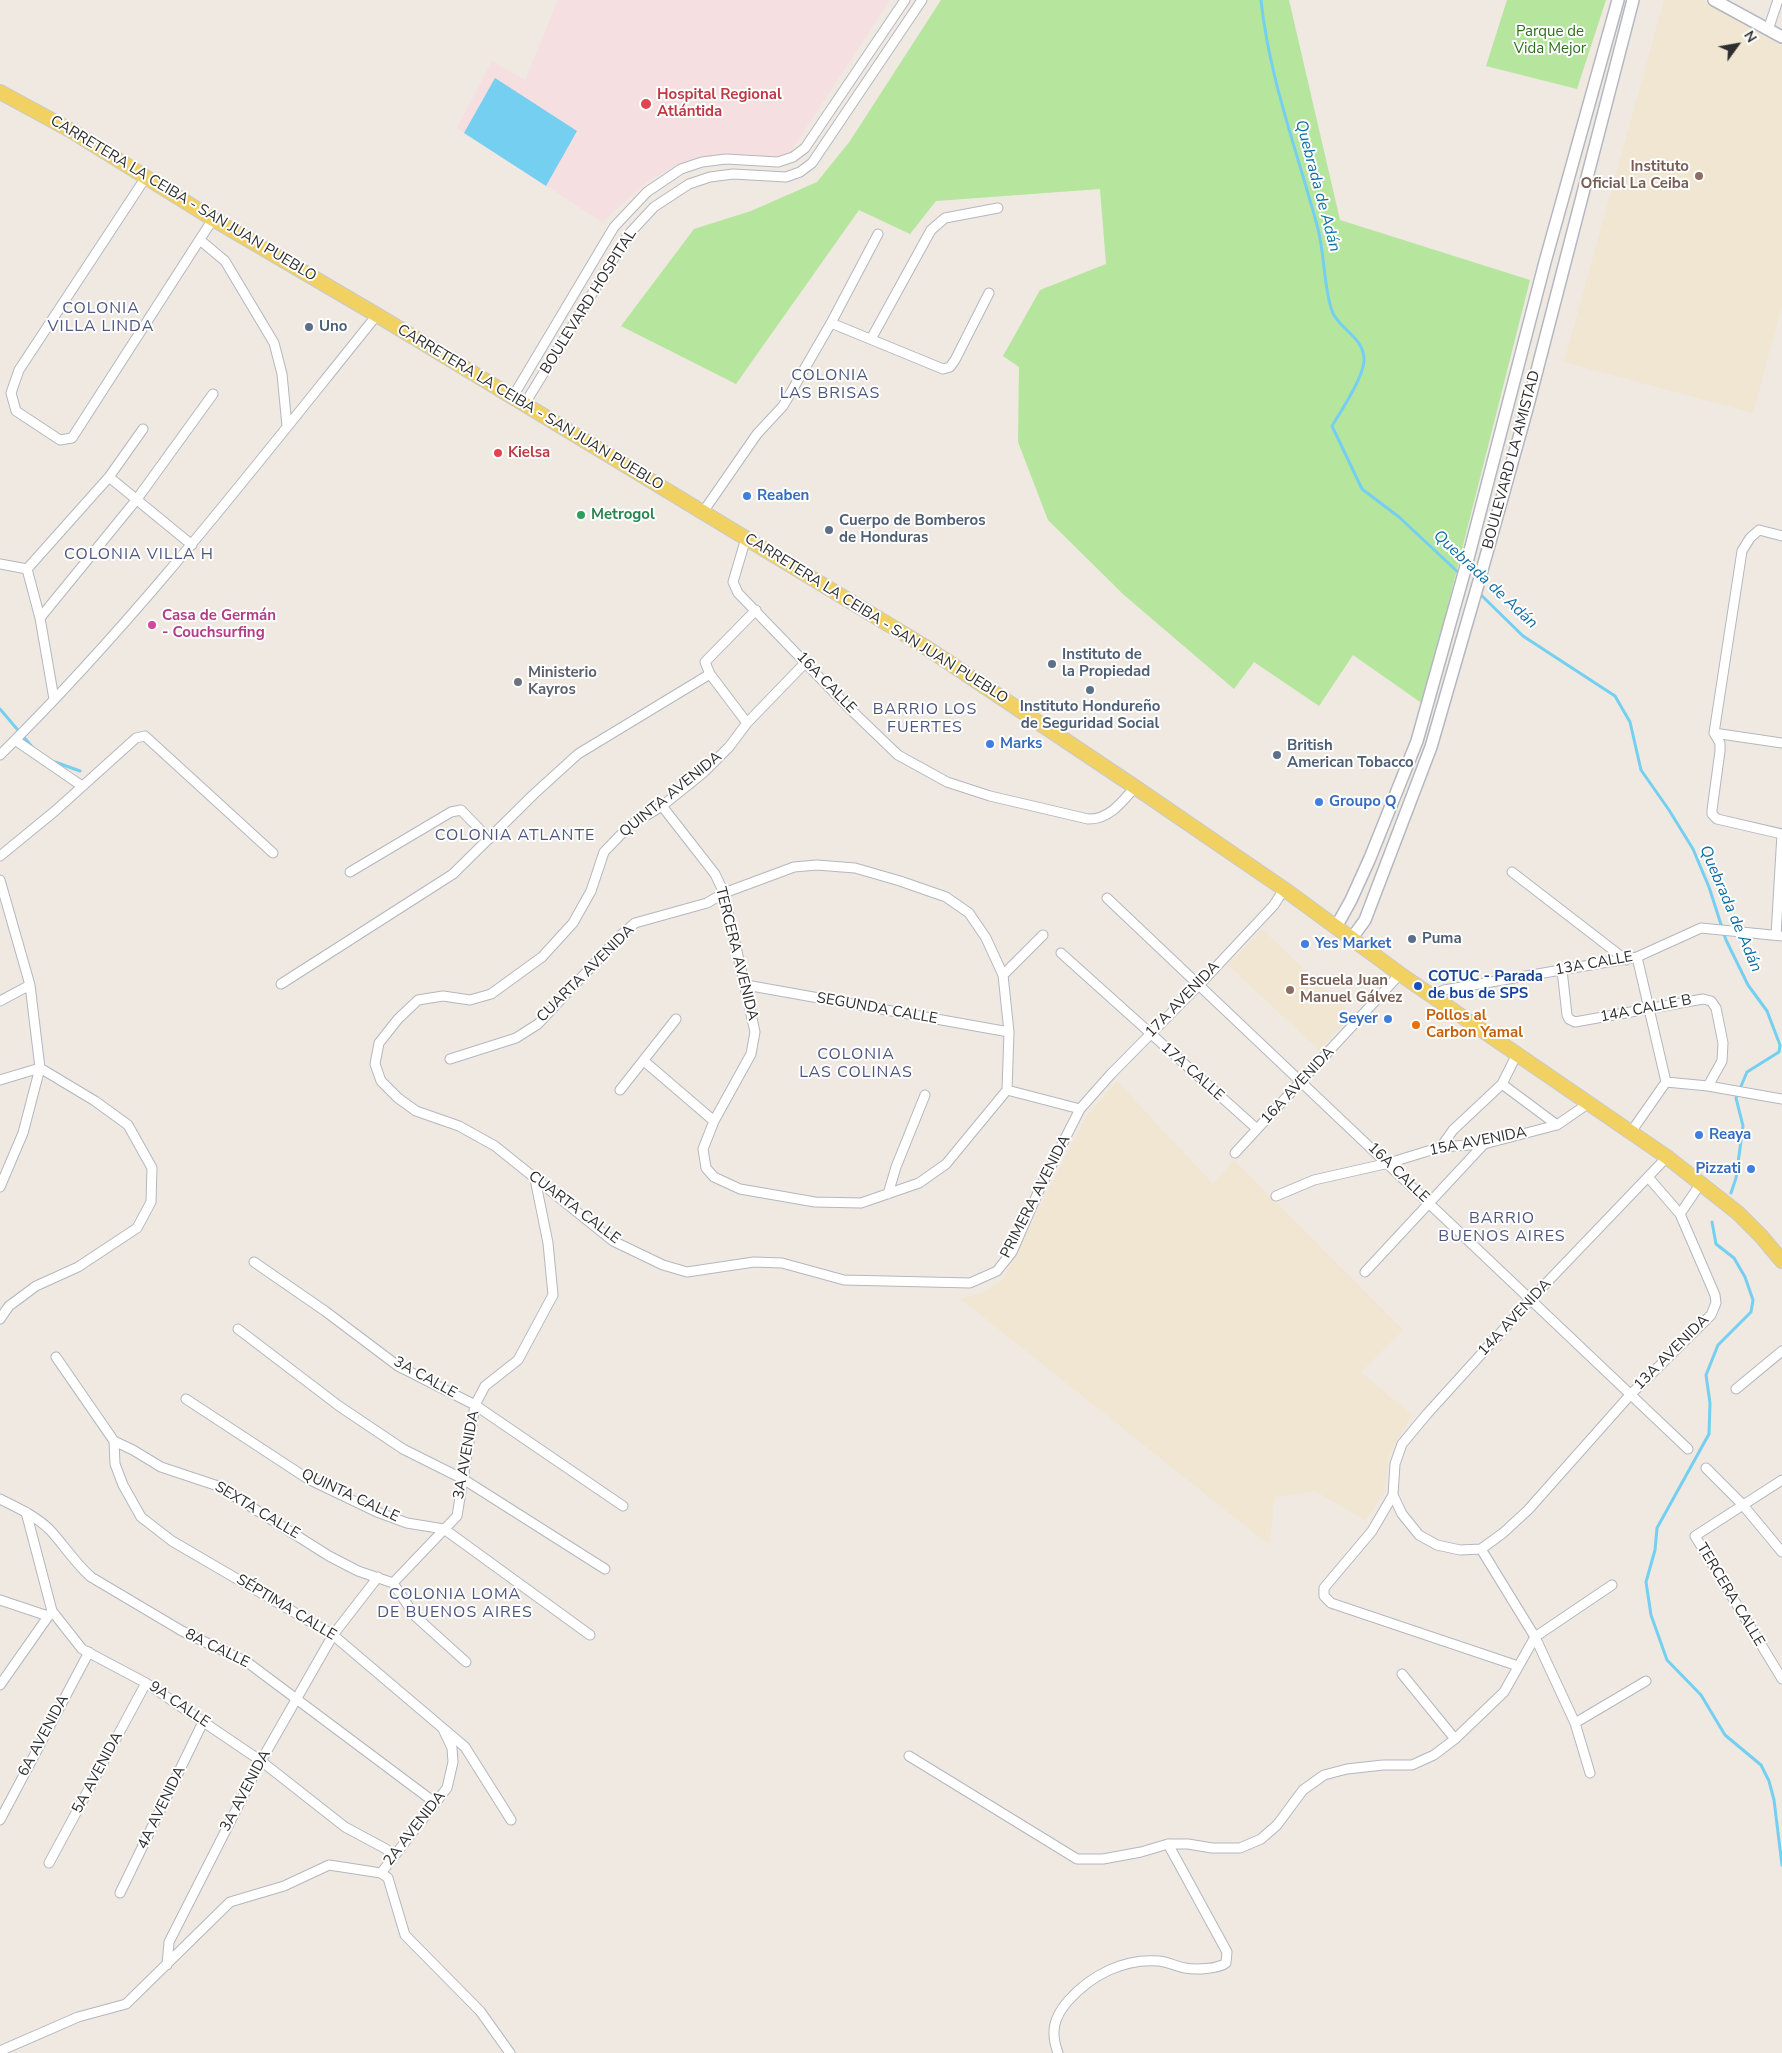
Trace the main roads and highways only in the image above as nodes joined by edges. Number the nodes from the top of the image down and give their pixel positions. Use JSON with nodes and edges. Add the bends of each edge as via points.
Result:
{"nodes":[{"id":1,"x":0,"y":92,"type":"edge"},
{"id":2,"x":1782,"y":1261,"type":"edge"}],
"edges":[{"from":1,"to":2,"type":"main road","name":"CARRETERA LA CEIBA - SAN JUAN PUEBLO","via":[[70,130],[924,646],[1135,787],[1667,1157],[1738,1213]]}]}
